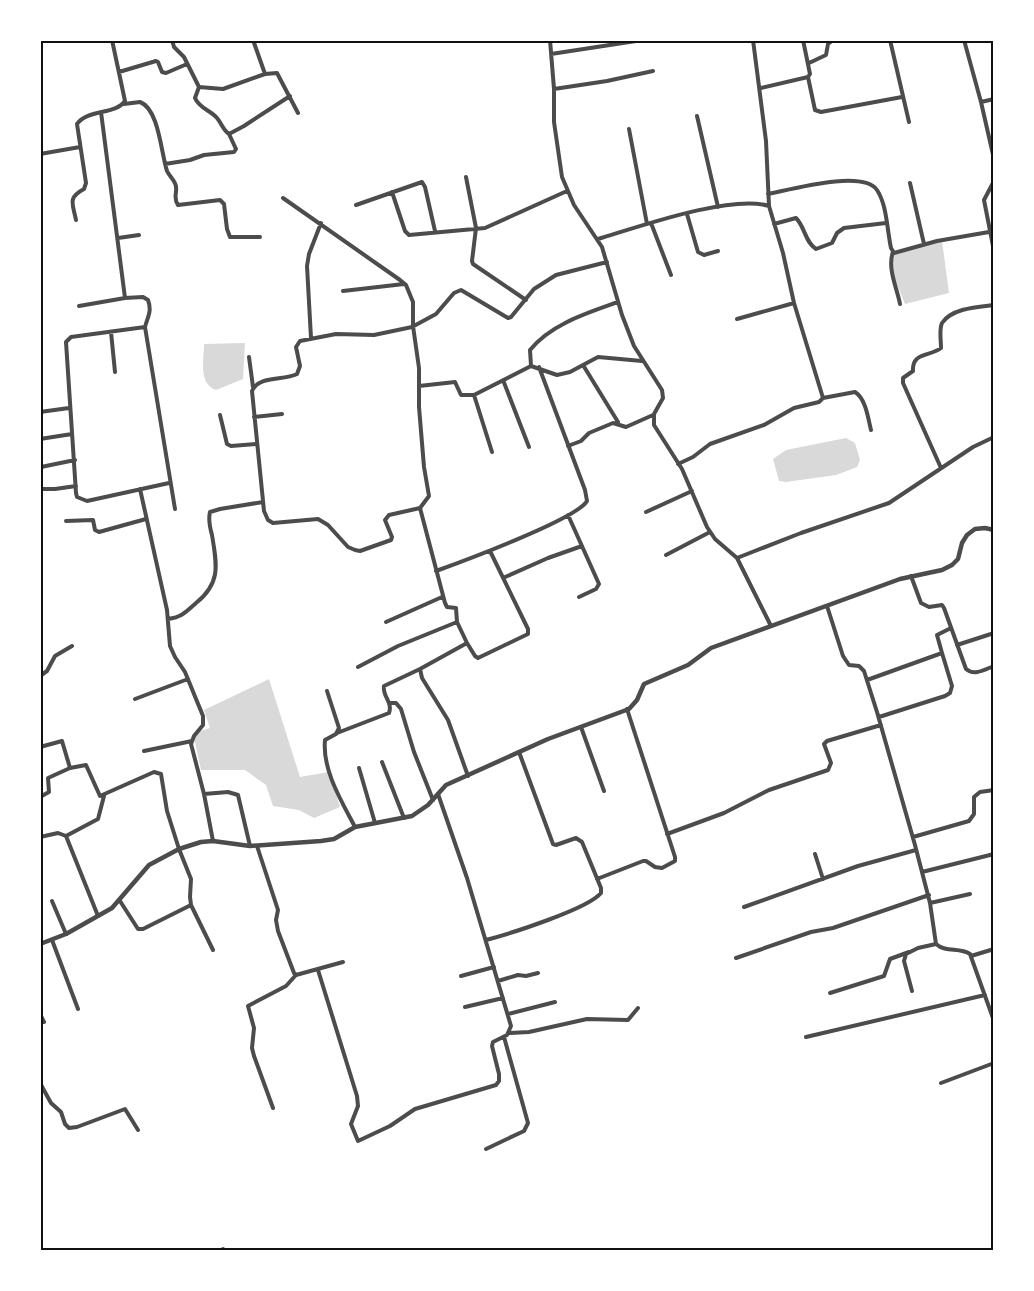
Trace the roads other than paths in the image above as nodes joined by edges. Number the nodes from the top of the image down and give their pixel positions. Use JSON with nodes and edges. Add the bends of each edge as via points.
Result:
{"nodes":[{"id":1,"x":112,"y":40,"type":"edge"},
{"id":2,"x":172,"y":40,"type":"edge"},
{"id":3,"x":253,"y":40,"type":"edge"},
{"id":4,"x":550,"y":40,"type":"edge"},
{"id":5,"x":753,"y":40,"type":"edge"},
{"id":6,"x":803,"y":40,"type":"edge"},
{"id":7,"x":833,"y":40,"type":"edge"},
{"id":8,"x":890,"y":40,"type":"edge"},
{"id":9,"x":964,"y":40,"type":"edge"},
{"id":10,"x":636,"y":41,"type":"edge"},
{"id":11,"x":551,"y":54,"type":"junction"},
{"id":12,"x":809,"y":63,"type":"junction"},
{"id":13,"x":187,"y":64,"type":"junction"},
{"id":14,"x":652,"y":71,"type":"dead end"},
{"id":15,"x":119,"y":72,"type":"junction"},
{"id":16,"x":265,"y":74,"type":"junction"},
{"id":17,"x":808,"y":77,"type":"junction"},
{"id":18,"x":199,"y":87,"type":"junction"},
{"id":19,"x":761,"y":88,"type":"junction"},
{"id":20,"x":554,"y":89,"type":"junction"},
{"id":21,"x":290,"y":96,"type":"junction"},
{"id":22,"x":903,"y":97,"type":"junction"},
{"id":23,"x":993,"y":99,"type":"edge"},
{"id":24,"x":981,"y":102,"type":"junction"},
{"id":25,"x":124,"y":104,"type":"junction"},
{"id":26,"x":101,"y":112,"type":"junction"},
{"id":27,"x":298,"y":113,"type":"dead end"},
{"id":28,"x":697,"y":116,"type":"dead end"},
{"id":29,"x":909,"y":122,"type":"dead end"},
{"id":30,"x":629,"y":129,"type":"dead end"},
{"id":31,"x":229,"y":134,"type":"junction"},
{"id":32,"x":80,"y":147,"type":"junction"},
{"id":33,"x":40,"y":154,"type":"edge"},
{"id":34,"x":993,"y":159,"type":"edge"},
{"id":35,"x":165,"y":164,"type":"junction"},
{"id":36,"x":466,"y":177,"type":"dead end"},
{"id":37,"x":993,"y":181,"type":"edge"},
{"id":38,"x":910,"y":183,"type":"dead end"},
{"id":39,"x":567,"y":190,"type":"junction"},
{"id":40,"x":392,"y":192,"type":"junction"},
{"id":41,"x":768,"y":194,"type":"junction"},
{"id":42,"x":283,"y":198,"type":"dead end"},
{"id":43,"x":356,"y":205,"type":"dead end"},
{"id":44,"x":769,"y":206,"type":"junction"},
{"id":45,"x":718,"y":207,"type":"junction"},
{"id":46,"x":687,"y":214,"type":"junction"},
{"id":47,"x":76,"y":220,"type":"dead end"},
{"id":48,"x":321,"y":223,"type":"junction"},
{"id":49,"x":886,"y":223,"type":"junction"},
{"id":50,"x":649,"y":224,"type":"junction"},
{"id":51,"x":774,"y":225,"type":"junction"},
{"id":52,"x":476,"y":228,"type":"junction"},
{"id":53,"x":435,"y":231,"type":"junction"},
{"id":54,"x":989,"y":232,"type":"junction"},
{"id":55,"x":139,"y":235,"type":"dead end"},
{"id":56,"x":260,"y":237,"type":"dead end"},
{"id":57,"x":118,"y":238,"type":"junction"},
{"id":58,"x":598,"y":239,"type":"junction"},
{"id":59,"x":924,"y":244,"type":"junction"},
{"id":60,"x":718,"y":250,"type":"dead end"},
{"id":61,"x":993,"y":251,"type":"edge"},
{"id":62,"x":893,"y":252,"type":"junction"},
{"id":63,"x":607,"y":262,"type":"junction"},
{"id":64,"x":671,"y":274,"type":"dead end"},
{"id":65,"x":404,"y":284,"type":"junction"},
{"id":66,"x":344,"y":291,"type":"dead end"},
{"id":67,"x":125,"y":298,"type":"junction"},
{"id":68,"x":526,"y":300,"type":"junction"},
{"id":69,"x":618,"y":302,"type":"junction"},
{"id":70,"x":794,"y":303,"type":"junction"},
{"id":71,"x":900,"y":304,"type":"dead end"},
{"id":72,"x":993,"y":305,"type":"edge"},
{"id":73,"x":79,"y":306,"type":"dead end"},
{"id":74,"x":737,"y":319,"type":"dead end"},
{"id":75,"x":413,"y":326,"type":"junction"},
{"id":76,"x":145,"y":327,"type":"junction"},
{"id":77,"x":111,"y":332,"type":"junction"},
{"id":78,"x":311,"y":338,"type":"junction"},
{"id":79,"x":249,"y":357,"type":"dead end"},
{"id":80,"x":642,"y":361,"type":"junction"},
{"id":81,"x":582,"y":364,"type":"junction"},
{"id":82,"x":531,"y":366,"type":"junction"},
{"id":83,"x":539,"y":367,"type":"junction"},
{"id":84,"x":116,"y":372,"type":"dead end"},
{"id":85,"x":503,"y":380,"type":"junction"},
{"id":86,"x":419,"y":386,"type":"junction"},
{"id":87,"x":253,"y":387,"type":"junction"},
{"id":88,"x":474,"y":395,"type":"junction"},
{"id":89,"x":823,"y":398,"type":"junction"},
{"id":90,"x":70,"y":408,"type":"junction"},
{"id":91,"x":40,"y":412,"type":"edge"},
{"id":92,"x":282,"y":414,"type":"dead end"},
{"id":93,"x":654,"y":414,"type":"junction"},
{"id":94,"x":220,"y":415,"type":"dead end"},
{"id":95,"x":254,"y":417,"type":"junction"},
{"id":96,"x":618,"y":423,"type":"junction"},
{"id":97,"x":871,"y":430,"type":"dead end"},
{"id":98,"x":72,"y":434,"type":"junction"},
{"id":99,"x":992,"y":438,"type":"edge"},
{"id":100,"x":40,"y":439,"type":"edge"},
{"id":101,"x":257,"y":444,"type":"junction"},
{"id":102,"x":993,"y":445,"type":"edge"},
{"id":103,"x":568,"y":446,"type":"junction"},
{"id":104,"x":530,"y":447,"type":"dead end"},
{"id":105,"x":492,"y":452,"type":"dead end"},
{"id":106,"x":75,"y":460,"type":"junction"},
{"id":107,"x":678,"y":464,"type":"junction"},
{"id":108,"x":41,"y":467,"type":"edge"},
{"id":109,"x":941,"y":468,"type":"junction"},
{"id":110,"x":170,"y":483,"type":"junction"},
{"id":111,"x":76,"y":486,"type":"junction"},
{"id":112,"x":40,"y":489,"type":"edge"},
{"id":113,"x":140,"y":489,"type":"junction"},
{"id":114,"x":692,"y":491,"type":"junction"},
{"id":115,"x":263,"y":502,"type":"junction"},
{"id":116,"x":420,"y":508,"type":"junction"},
{"id":117,"x":175,"y":509,"type":"dead end"},
{"id":118,"x":646,"y":512,"type":"dead end"},
{"id":119,"x":568,"y":515,"type":"junction"},
{"id":120,"x":146,"y":519,"type":"junction"},
{"id":121,"x":66,"y":521,"type":"dead end"},
{"id":122,"x":993,"y":530,"type":"edge"},
{"id":123,"x":710,"y":532,"type":"junction"},
{"id":124,"x":582,"y":546,"type":"junction"},
{"id":125,"x":490,"y":550,"type":"junction"},
{"id":126,"x":666,"y":555,"type":"dead end"},
{"id":127,"x":737,"y":558,"type":"junction"},
{"id":128,"x":436,"y":571,"type":"junction"},
{"id":129,"x":911,"y":576,"type":"junction"},
{"id":130,"x":503,"y":578,"type":"junction"},
{"id":131,"x":443,"y":597,"type":"junction"},
{"id":132,"x":579,"y":597,"type":"dead end"},
{"id":133,"x":832,"y":604,"type":"junction"},
{"id":134,"x":168,"y":619,"type":"junction"},
{"id":135,"x":386,"y":622,"type":"dead end"},
{"id":136,"x":457,"y":622,"type":"junction"},
{"id":137,"x":771,"y":626,"type":"junction"},
{"id":138,"x":951,"y":628,"type":"junction"},
{"id":139,"x":993,"y":633,"type":"edge"},
{"id":140,"x":467,"y":643,"type":"junction"},
{"id":141,"x":957,"y":645,"type":"junction"},
{"id":142,"x":72,"y":646,"type":"dead end"},
{"id":143,"x":942,"y":653,"type":"junction"},
{"id":144,"x":993,"y":666,"type":"edge"},
{"id":145,"x":358,"y":667,"type":"dead end"},
{"id":146,"x":420,"y":669,"type":"junction"},
{"id":147,"x":40,"y":676,"type":"edge"},
{"id":148,"x":188,"y":679,"type":"junction"},
{"id":149,"x":869,"y":679,"type":"junction"},
{"id":150,"x":327,"y":691,"type":"dead end"},
{"id":151,"x":135,"y":699,"type":"dead end"},
{"id":152,"x":389,"y":703,"type":"junction"},
{"id":153,"x":627,"y":709,"type":"junction"},
{"id":154,"x":879,"y":717,"type":"junction"},
{"id":155,"x":881,"y":725,"type":"junction"},
{"id":156,"x":580,"y":726,"type":"junction"},
{"id":157,"x":336,"y":734,"type":"junction"},
{"id":158,"x":192,"y":741,"type":"junction"},
{"id":159,"x":40,"y":747,"type":"edge"},
{"id":160,"x":144,"y":751,"type":"dead end"},
{"id":161,"x":519,"y":752,"type":"junction"},
{"id":162,"x":382,"y":762,"type":"dead end"},
{"id":163,"x":70,"y":768,"type":"junction"},
{"id":164,"x":358,"y":768,"type":"dead end"},
{"id":165,"x":468,"y":776,"type":"junction"},
{"id":166,"x":993,"y":790,"type":"edge"},
{"id":167,"x":604,"y":791,"type":"dead end"},
{"id":168,"x":437,"y":793,"type":"junction"},
{"id":169,"x":204,"y":794,"type":"junction"},
{"id":170,"x":104,"y":796,"type":"junction"},
{"id":171,"x":40,"y":797,"type":"edge"},
{"id":172,"x":433,"y":800,"type":"junction"},
{"id":173,"x":404,"y":818,"type":"junction"},
{"id":174,"x":375,"y":823,"type":"junction"},
{"id":175,"x":355,"y":827,"type":"junction"},
{"id":176,"x":667,"y":834,"type":"junction"},
{"id":177,"x":916,"y":835,"type":"junction"},
{"id":178,"x":66,"y":836,"type":"junction"},
{"id":179,"x":40,"y":837,"type":"edge"},
{"id":180,"x":213,"y":841,"type":"junction"},
{"id":181,"x":250,"y":846,"type":"junction"},
{"id":182,"x":257,"y":846,"type":"junction"},
{"id":183,"x":179,"y":849,"type":"junction"},
{"id":184,"x":916,"y":850,"type":"junction"},
{"id":185,"x":815,"y":854,"type":"dead end"},
{"id":186,"x":993,"y":854,"type":"edge"},
{"id":187,"x":922,"y":872,"type":"junction"},
{"id":188,"x":597,"y":879,"type":"junction"},
{"id":189,"x":824,"y":879,"type":"junction"},
{"id":190,"x":970,"y":894,"type":"dead end"},
{"id":191,"x":929,"y":895,"type":"junction"},
{"id":192,"x":52,"y":901,"type":"dead end"},
{"id":193,"x":120,"y":901,"type":"junction"},
{"id":194,"x":930,"y":903,"type":"junction"},
{"id":195,"x":191,"y":905,"type":"junction"},
{"id":196,"x":744,"y":907,"type":"dead end"},
{"id":197,"x":98,"y":916,"type":"junction"},
{"id":198,"x":66,"y":934,"type":"junction"},
{"id":199,"x":52,"y":940,"type":"junction"},
{"id":200,"x":486,"y":940,"type":"junction"},
{"id":201,"x":40,"y":944,"type":"edge"},
{"id":202,"x":936,"y":944,"type":"junction"},
{"id":203,"x":993,"y":949,"type":"edge"},
{"id":204,"x":213,"y":951,"type":"dead end"},
{"id":205,"x":909,"y":952,"type":"junction"},
{"id":206,"x":973,"y":955,"type":"junction"},
{"id":207,"x":736,"y":958,"type":"dead end"},
{"id":208,"x":343,"y":962,"type":"dead end"},
{"id":209,"x":494,"y":966,"type":"junction"},
{"id":210,"x":318,"y":970,"type":"junction"},
{"id":211,"x":538,"y":973,"type":"dead end"},
{"id":212,"x":296,"y":975,"type":"junction"},
{"id":213,"x":461,"y":976,"type":"dead end"},
{"id":214,"x":498,"y":981,"type":"junction"},
{"id":215,"x":912,"y":990,"type":"dead end"},
{"id":216,"x":830,"y":993,"type":"dead end"},
{"id":217,"x":985,"y":995,"type":"junction"},
{"id":218,"x":503,"y":998,"type":"junction"},
{"id":219,"x":555,"y":1002,"type":"dead end"},
{"id":220,"x":465,"y":1006,"type":"dead end"},
{"id":221,"x":638,"y":1008,"type":"dead end"},
{"id":222,"x":78,"y":1010,"type":"dead end"},
{"id":223,"x":40,"y":1014,"type":"edge"},
{"id":224,"x":508,"y":1014,"type":"junction"},
{"id":225,"x":993,"y":1019,"type":"edge"},
{"id":226,"x":44,"y":1022,"type":"dead end"},
{"id":227,"x":509,"y":1033,"type":"junction"},
{"id":228,"x":504,"y":1037,"type":"junction"},
{"id":229,"x":807,"y":1038,"type":"dead end"},
{"id":230,"x":993,"y":1063,"type":"edge"},
{"id":231,"x":40,"y":1083,"type":"edge"},
{"id":232,"x":942,"y":1083,"type":"dead end"},
{"id":233,"x":273,"y":1108,"type":"dead end"},
{"id":234,"x":138,"y":1130,"type":"dead end"},
{"id":235,"x":486,"y":1149,"type":"dead end"}],
"edges":[{"from":1,"to":15,"type":"street"},
{"from":2,"to":13,"type":"street"},
{"from":3,"to":16,"type":"street"},
{"from":4,"to":11,"type":"street"},
{"from":5,"to":19,"type":"street"},
{"from":6,"to":12,"type":"street"},
{"from":7,"to":12,"type":"street","via":[[826,55]]},
{"from":8,"to":22,"type":"street"},
{"from":9,"to":24,"type":"street"},
{"from":10,"to":11,"type":"street"},
{"from":11,"to":20,"type":"street"},
{"from":12,"to":17,"type":"street"},
{"from":13,"to":15,"type":"street","via":[[166,73],[156,61]]},
{"from":13,"to":18,"type":"street"},
{"from":14,"to":20,"type":"street"},
{"from":15,"to":25,"type":"street"},
{"from":16,"to":18,"type":"street","via":[[223,89]]},
{"from":16,"to":21,"type":"street","via":[[277,73]]},
{"from":17,"to":19,"type":"street"},
{"from":17,"to":22,"type":"street","via":[[815,110],[821,112]]},
{"from":18,"to":31,"type":"street","via":[[196,102],[215,116]]},
{"from":19,"to":41,"type":"street"},
{"from":20,"to":39,"type":"street","via":[[556,142]]},
{"from":21,"to":27,"type":"street"},
{"from":21,"to":31,"type":"street"},
{"from":22,"to":29,"type":"street"},
{"from":23,"to":24,"type":"street"},
{"from":24,"to":34,"type":"street"},
{"from":25,"to":26,"type":"street"},
{"from":25,"to":35,"type":"street","via":[[140,102],[149,108]]},
{"from":26,"to":32,"type":"street","via":[[77,124]]},
{"from":26,"to":57,"type":"street"},
{"from":28,"to":45,"type":"street"},
{"from":30,"to":50,"type":"street"},
{"from":31,"to":35,"type":"street","via":[[234,152]]},
{"from":32,"to":33,"type":"street"},
{"from":32,"to":47,"type":"street","via":[[86,183],[72,199]]},
{"from":35,"to":56,"type":"street","via":[[176,184],[178,205],[220,200],[224,204],[228,235]]},
{"from":36,"to":52,"type":"street"},
{"from":37,"to":54,"type":"street","via":[[984,200]]},
{"from":38,"to":59,"type":"street"},
{"from":39,"to":52,"type":"street","via":[[492,225]]},
{"from":39,"to":58,"type":"street"},
{"from":40,"to":43,"type":"street"},
{"from":40,"to":53,"type":"street","via":[[407,234]]},
{"from":40,"to":53,"type":"street","via":[[424,183]]},
{"from":41,"to":44,"type":"street"},
{"from":41,"to":49,"type":"street","via":[[831,182],[871,184],[878,191]]},
{"from":42,"to":48,"type":"street"},
{"from":44,"to":45,"type":"street","via":[[751,202]]},
{"from":44,"to":51,"type":"street"},
{"from":45,"to":46,"type":"street"},
{"from":46,"to":50,"type":"street"},
{"from":46,"to":60,"type":"street","via":[[698,252],[704,255]]},
{"from":48,"to":65,"type":"street"},
{"from":48,"to":78,"type":"street","via":[[307,260]]},
{"from":49,"to":51,"type":"street","via":[[844,228],[832,243],[816,249],[809,244],[796,218]]},
{"from":49,"to":62,"type":"street"},
{"from":50,"to":58,"type":"street"},
{"from":50,"to":64,"type":"street"},
{"from":51,"to":70,"type":"street"},
{"from":52,"to":53,"type":"street"},
{"from":52,"to":68,"type":"street","via":[[473,264]]},
{"from":54,"to":59,"type":"street"},
{"from":54,"to":61,"type":"street"},
{"from":55,"to":57,"type":"street"},
{"from":57,"to":67,"type":"street"},
{"from":58,"to":63,"type":"street"},
{"from":59,"to":62,"type":"street"},
{"from":62,"to":71,"type":"street","via":[[891,269]]},
{"from":63,"to":68,"type":"street","via":[[555,275]]},
{"from":63,"to":69,"type":"street"},
{"from":65,"to":66,"type":"street"},
{"from":65,"to":75,"type":"street","via":[[413,302]]},
{"from":67,"to":73,"type":"street"},
{"from":67,"to":76,"type":"street","via":[[148,300],[151,312]]},
{"from":68,"to":75,"type":"street","via":[[508,318],[457,290],[436,314]]},
{"from":69,"to":80,"type":"street"},
{"from":69,"to":82,"type":"street","via":[[571,320],[540,340],[530,350]]},
{"from":70,"to":74,"type":"street"},
{"from":70,"to":89,"type":"street"},
{"from":72,"to":109,"type":"street","via":[[960,310],[943,321],[941,348],[916,358],[913,371],[903,378]]},
{"from":75,"to":78,"type":"street","via":[[374,335]]},
{"from":75,"to":86,"type":"street"},
{"from":76,"to":77,"type":"street"},
{"from":76,"to":110,"type":"street"},
{"from":77,"to":84,"type":"street"},
{"from":77,"to":90,"type":"street","via":[[71,337],[66,342]]},
{"from":78,"to":87,"type":"street","via":[[297,344],[297,374],[261,381]]},
{"from":79,"to":87,"type":"street"},
{"from":80,"to":81,"type":"street","via":[[604,357]]},
{"from":80,"to":93,"type":"street","via":[[663,394]]},
{"from":81,"to":83,"type":"street","via":[[557,375]]},
{"from":81,"to":96,"type":"street"},
{"from":82,"to":83,"type":"street"},
{"from":82,"to":85,"type":"street"},
{"from":83,"to":103,"type":"street"},
{"from":85,"to":88,"type":"street"},
{"from":85,"to":104,"type":"street"},
{"from":86,"to":88,"type":"street","via":[[452,381],[463,396]]},
{"from":86,"to":116,"type":"street","via":[[429,496]]},
{"from":87,"to":95,"type":"street"},
{"from":88,"to":105,"type":"street"},
{"from":89,"to":97,"type":"street","via":[[858,393]]},
{"from":89,"to":107,"type":"street","via":[[710,444]]},
{"from":90,"to":91,"type":"street"},
{"from":90,"to":98,"type":"street"},
{"from":92,"to":95,"type":"street"},
{"from":93,"to":96,"type":"street","via":[[626,427]]},
{"from":93,"to":107,"type":"street","via":[[654,425]]},
{"from":94,"to":101,"type":"street","via":[[227,444]]},
{"from":95,"to":101,"type":"street"},
{"from":96,"to":103,"type":"street","via":[[593,431]]},
{"from":98,"to":100,"type":"street"},
{"from":98,"to":106,"type":"street"},
{"from":99,"to":102,"type":"street"},
{"from":99,"to":109,"type":"street"},
{"from":101,"to":115,"type":"street"},
{"from":103,"to":119,"type":"street","via":[[587,496],[584,506]]},
{"from":106,"to":108,"type":"street"},
{"from":106,"to":111,"type":"street"},
{"from":107,"to":114,"type":"street"},
{"from":109,"to":127,"type":"street","via":[[880,508]]},
{"from":110,"to":113,"type":"street"},
{"from":110,"to":117,"type":"street"},
{"from":111,"to":112,"type":"street"},
{"from":111,"to":113,"type":"street","via":[[77,497],[87,501]]},
{"from":113,"to":120,"type":"street"},
{"from":114,"to":118,"type":"street"},
{"from":114,"to":123,"type":"street"},
{"from":115,"to":116,"type":"street","via":[[265,515],[273,523],[318,519],[348,547],[360,551],[391,540],[385,520],[389,515]]},
{"from":115,"to":134,"type":"street","via":[[210,512],[216,559],[211,589],[186,613]]},
{"from":116,"to":128,"type":"street"},
{"from":119,"to":124,"type":"street"},
{"from":119,"to":125,"type":"street"},
{"from":120,"to":121,"type":"street","via":[[99,532],[94,521]]},
{"from":120,"to":134,"type":"street"},
{"from":122,"to":129,"type":"street","via":[[975,529],[967,535],[952,565]]},
{"from":123,"to":126,"type":"street"},
{"from":123,"to":127,"type":"street"},
{"from":124,"to":130,"type":"street"},
{"from":124,"to":132,"type":"street","via":[[598,584]]},
{"from":125,"to":128,"type":"street"},
{"from":125,"to":130,"type":"street"},
{"from":127,"to":137,"type":"street"},
{"from":128,"to":131,"type":"street"},
{"from":129,"to":133,"type":"street"},
{"from":129,"to":138,"type":"street","via":[[921,603],[929,607],[942,605]]},
{"from":130,"to":140,"type":"street","via":[[528,634],[478,657]]},
{"from":131,"to":135,"type":"street"},
{"from":131,"to":136,"type":"street","via":[[447,607],[456,608]]},
{"from":133,"to":137,"type":"street"},
{"from":133,"to":149,"type":"street","via":[[846,662],[861,668]]},
{"from":134,"to":148,"type":"street","via":[[170,646]]},
{"from":136,"to":140,"type":"street"},
{"from":136,"to":145,"type":"street"},
{"from":137,"to":153,"type":"street","via":[[718,644],[688,665],[648,681]]},
{"from":138,"to":141,"type":"street"},
{"from":138,"to":143,"type":"street","via":[[937,635]]},
{"from":139,"to":141,"type":"street"},
{"from":140,"to":146,"type":"street"},
{"from":141,"to":144,"type":"street","via":[[970,672]]},
{"from":142,"to":147,"type":"street","via":[[55,656]]},
{"from":143,"to":149,"type":"street"},
{"from":143,"to":154,"type":"street","via":[[952,686],[950,693]]},
{"from":146,"to":152,"type":"street","via":[[384,686]]},
{"from":146,"to":165,"type":"street","via":[[447,720]]},
{"from":148,"to":151,"type":"street"},
{"from":148,"to":158,"type":"street","via":[[203,721]]},
{"from":149,"to":154,"type":"street"},
{"from":150,"to":157,"type":"street","via":[[339,723]]},
{"from":152,"to":157,"type":"street","via":[[389,713]]},
{"from":152,"to":172,"type":"street","via":[[396,703],[401,709]]},
{"from":153,"to":156,"type":"street"},
{"from":153,"to":176,"type":"street"},
{"from":154,"to":155,"type":"street"},
{"from":155,"to":176,"type":"street","via":[[827,741],[831,763],[828,770],[769,790],[724,813]]},
{"from":155,"to":177,"type":"street"},
{"from":156,"to":161,"type":"street"},
{"from":156,"to":167,"type":"street"},
{"from":157,"to":175,"type":"street","via":[[325,740],[325,752],[336,788]]},
{"from":158,"to":160,"type":"street"},
{"from":158,"to":169,"type":"street"},
{"from":159,"to":163,"type":"street","via":[[62,741]]},
{"from":161,"to":165,"type":"street"},
{"from":161,"to":188,"type":"street","via":[[553,844],[578,839],[582,842]]},
{"from":162,"to":173,"type":"street"},
{"from":163,"to":170,"type":"street","via":[[87,765],[99,795]]},
{"from":163,"to":171,"type":"street","via":[[48,778],[50,792]]},
{"from":164,"to":174,"type":"street"},
{"from":165,"to":168,"type":"street"},
{"from":166,"to":177,"type":"street","via":[[974,797],[974,814],[969,821]]},
{"from":168,"to":172,"type":"street"},
{"from":168,"to":200,"type":"street"},
{"from":169,"to":180,"type":"street"},
{"from":169,"to":181,"type":"street","via":[[238,795]]},
{"from":170,"to":178,"type":"street","via":[[98,819]]},
{"from":170,"to":183,"type":"street","via":[[158,772]]},
{"from":172,"to":173,"type":"street"},
{"from":173,"to":174,"type":"street"},
{"from":174,"to":175,"type":"street"},
{"from":175,"to":182,"type":"street","via":[[334,839]]},
{"from":176,"to":188,"type":"street","via":[[675,857],[672,863],[662,868],[643,861]]},
{"from":177,"to":184,"type":"street"},
{"from":178,"to":179,"type":"street","via":[[58,833]]},
{"from":178,"to":197,"type":"street"},
{"from":180,"to":181,"type":"street"},
{"from":180,"to":183,"type":"street"},
{"from":181,"to":182,"type":"street"},
{"from":182,"to":212,"type":"street","via":[[278,910],[278,931]]},
{"from":183,"to":193,"type":"street","via":[[149,865]]},
{"from":183,"to":195,"type":"street","via":[[191,879]]},
{"from":184,"to":187,"type":"street"},
{"from":184,"to":189,"type":"street"},
{"from":185,"to":189,"type":"street"},
{"from":186,"to":187,"type":"street"},
{"from":187,"to":191,"type":"street"},
{"from":188,"to":200,"type":"street","via":[[601,893],[590,903]]},
{"from":189,"to":196,"type":"street"},
{"from":190,"to":194,"type":"street"},
{"from":191,"to":194,"type":"street"},
{"from":191,"to":207,"type":"street"},
{"from":192,"to":198,"type":"street"},
{"from":193,"to":195,"type":"street","via":[[138,929]]},
{"from":193,"to":197,"type":"street"},
{"from":194,"to":202,"type":"street"},
{"from":195,"to":204,"type":"street"},
{"from":197,"to":198,"type":"street"},
{"from":198,"to":199,"type":"street"},
{"from":199,"to":201,"type":"street"},
{"from":199,"to":222,"type":"street"},
{"from":200,"to":209,"type":"street"},
{"from":202,"to":205,"type":"street"},
{"from":202,"to":206,"type":"street"},
{"from":203,"to":206,"type":"street"},
{"from":205,"to":215,"type":"street","via":[[904,961]]},
{"from":205,"to":216,"type":"street","via":[[890,959],[886,972],[879,978]]},
{"from":206,"to":217,"type":"street"},
{"from":208,"to":210,"type":"street"},
{"from":209,"to":213,"type":"street"},
{"from":209,"to":214,"type":"street"},
{"from":210,"to":212,"type":"street"},
{"from":210,"to":228,"type":"street","via":[[357,1096],[358,1106],[351,1124],[358,1141],[415,1109],[496,1085],[499,1074],[492,1046]]},
{"from":211,"to":214,"type":"street"},
{"from":212,"to":233,"type":"street","via":[[285,986],[248,1006],[254,1028],[254,1056]]},
{"from":214,"to":218,"type":"street"},
{"from":217,"to":225,"type":"street"},
{"from":217,"to":229,"type":"street"},
{"from":218,"to":220,"type":"street"},
{"from":218,"to":224,"type":"street"},
{"from":219,"to":224,"type":"street"},
{"from":221,"to":227,"type":"street","via":[[628,1020],[587,1019]]},
{"from":223,"to":226,"type":"street"},
{"from":224,"to":227,"type":"street"},
{"from":227,"to":228,"type":"street"},
{"from":228,"to":235,"type":"street","via":[[528,1123],[524,1131]]},
{"from":230,"to":232,"type":"street"},
{"from":231,"to":234,"type":"street","via":[[69,1128],[125,1109]]}]}
